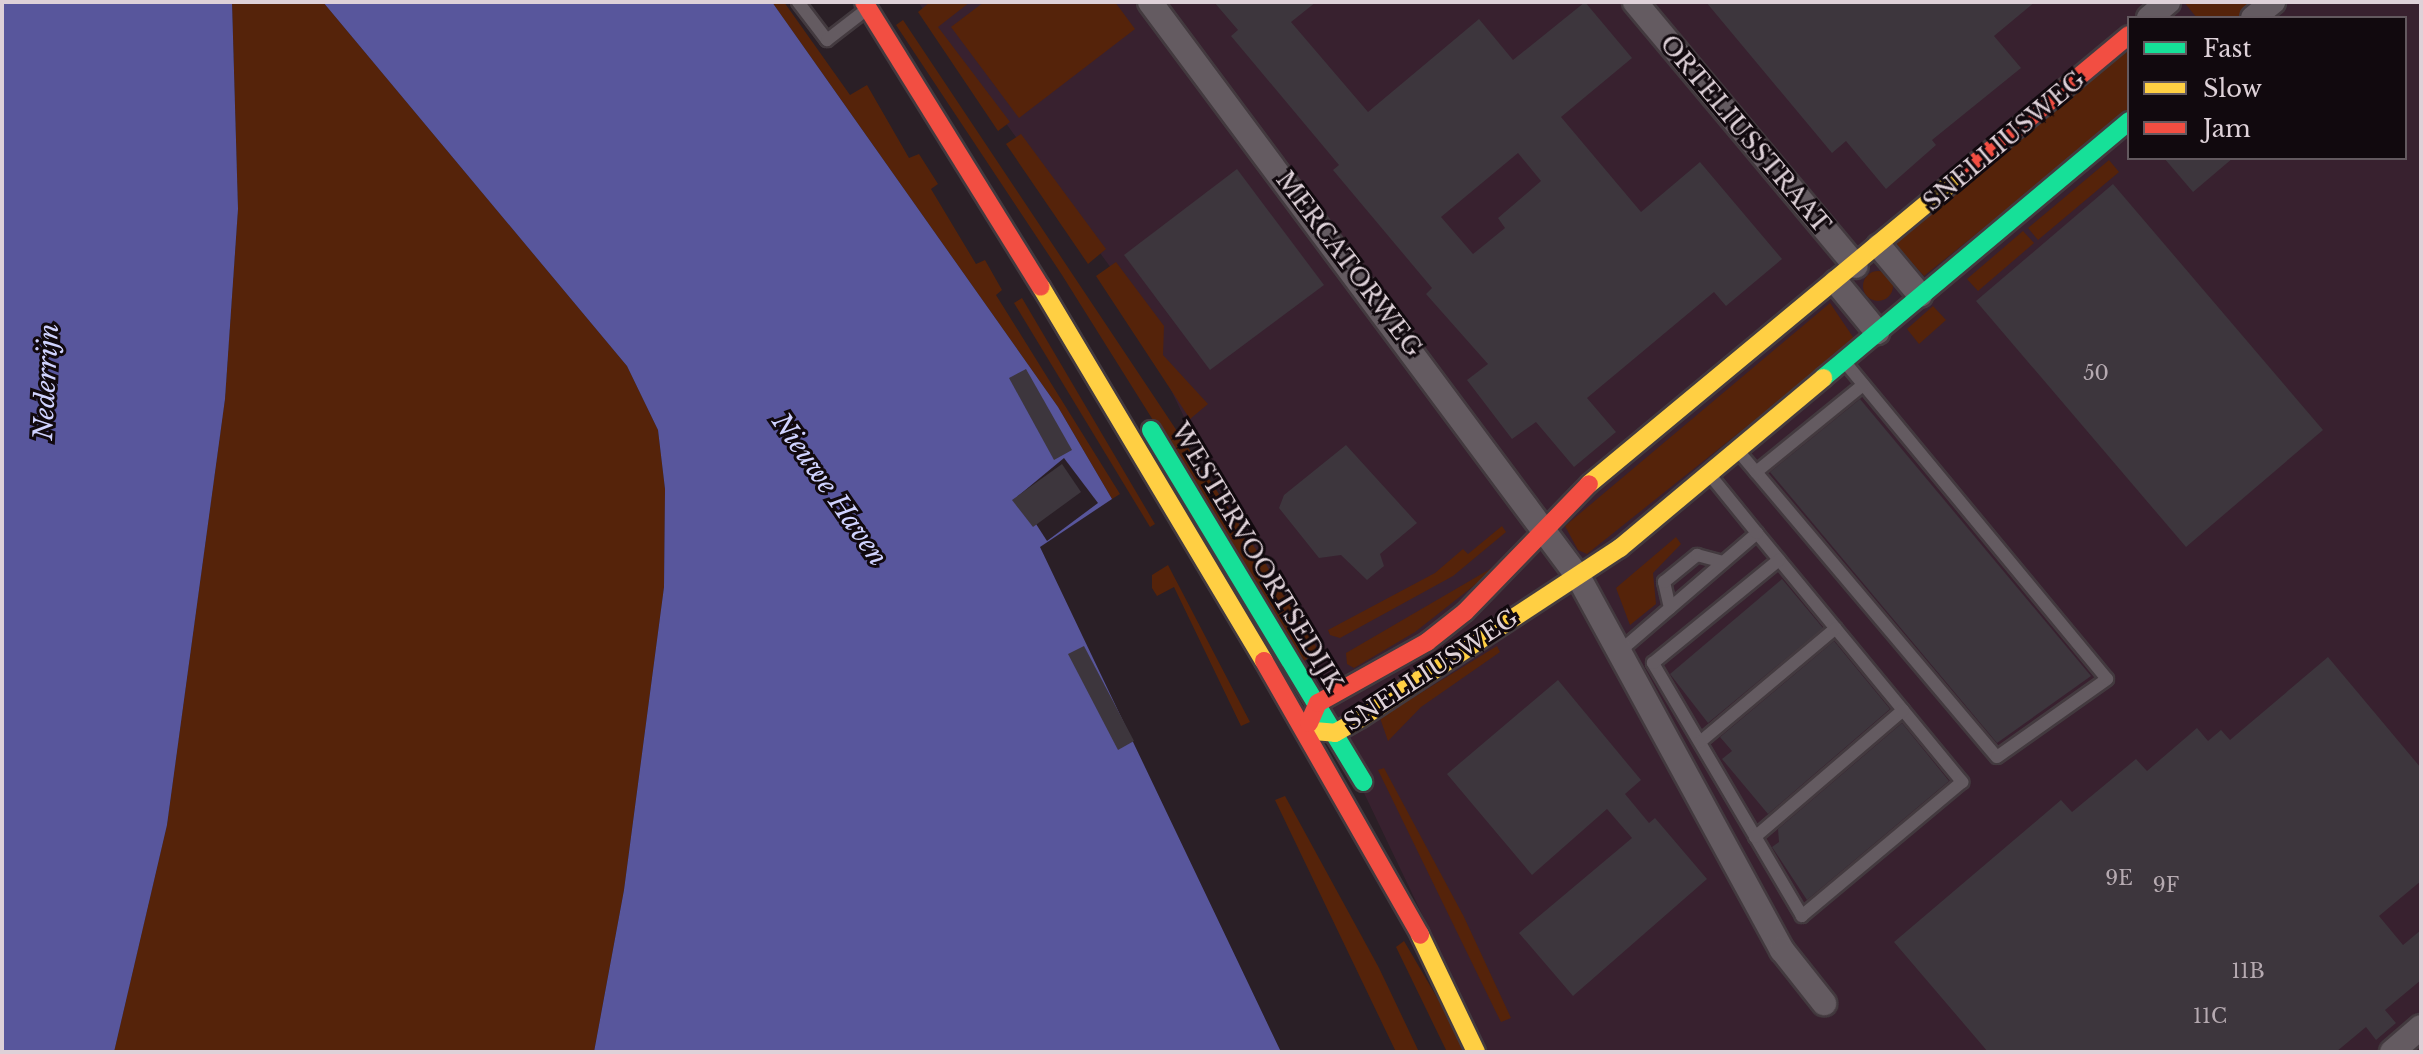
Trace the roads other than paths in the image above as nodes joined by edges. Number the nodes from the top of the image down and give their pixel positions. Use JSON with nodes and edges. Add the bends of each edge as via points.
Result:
{"nodes":[{"id":1,"x":798,"y":2,"type":"edge"},
{"id":2,"x":1150,"y":2,"type":"edge"},
{"id":3,"x":1635,"y":2,"type":"edge"},
{"id":4,"x":2273,"y":2,"type":"edge"},
{"id":5,"x":866,"y":5,"type":"edge"},
{"id":6,"x":2256,"y":16,"type":"edge"},
{"id":7,"x":2127,"y":37,"type":"edge"},
{"id":8,"x":936,"y":111,"type":"junction"},
{"id":9,"x":2127,"y":123,"type":"edge"},
{"id":10,"x":1879,"y":246,"type":"junction"},
{"id":11,"x":1856,"y":266,"type":"junction"},
{"id":12,"x":1836,"y":282,"type":"junction"},
{"id":13,"x":1920,"y":295,"type":"junction"},
{"id":14,"x":1877,"y":332,"type":"junction"},
{"id":15,"x":1843,"y":360,"type":"junction"},
{"id":16,"x":1863,"y":385,"type":"junction"},
{"id":17,"x":1126,"y":391,"type":"dead end"},
{"id":18,"x":1143,"y":416,"type":"dead end"},
{"id":19,"x":1737,"y":450,"type":"junction"},
{"id":20,"x":1708,"y":472,"type":"junction"},
{"id":21,"x":1756,"y":472,"type":"junction"},
{"id":22,"x":1544,"y":530,"type":"junction"},
{"id":23,"x":1757,"y":533,"type":"junction"},
{"id":24,"x":1779,"y":560,"type":"junction"},
{"id":25,"x":1723,"y":562,"type":"junction"},
{"id":26,"x":1579,"y":578,"type":"junction"},
{"id":27,"x":1670,"y":608,"type":"junction"},
{"id":28,"x":1836,"y":628,"type":"junction"},
{"id":29,"x":1620,"y":651,"type":"junction"},
{"id":30,"x":1318,"y":703,"type":"junction"},
{"id":31,"x":1903,"y":710,"type":"junction"},
{"id":32,"x":1305,"y":731,"type":"junction"},
{"id":33,"x":1335,"y":733,"type":"junction"},
{"id":34,"x":1700,"y":742,"type":"junction"},
{"id":35,"x":1374,"y":804,"type":"dead end"},
{"id":36,"x":1755,"y":837,"type":"junction"},
{"id":37,"x":1421,"y":895,"type":"dead end"},
{"id":38,"x":1824,"y":1003,"type":"dead end"},
{"id":39,"x":2421,"y":1027,"type":"edge"},
{"id":40,"x":1476,"y":1052,"type":"edge"},
{"id":41,"x":1495,"y":1052,"type":"edge"},
{"id":42,"x":2392,"y":1052,"type":"edge"}],
"edges":[{"from":1,"to":5,"type":"lane","via":[[827,40]]},
{"from":2,"to":22,"type":"street","name":"MERCATORWEG"},
{"from":3,"to":11,"type":"street","name":"ORTELIUSSTRAAT"},
{"from":4,"to":6,"type":"street"},
{"from":5,"to":8,"type":"main road","name":"WESTERVOORTSEDIJK"},
{"from":7,"to":10,"type":"main road","name":"SNELLIUSWEG"},
{"from":8,"to":17,"type":"main road","name":"WESTERVOORTSEDIJK","via":[[995,186]]},
{"from":8,"to":32,"type":"main road","name":"WESTERVOORTSEDIJK"},
{"from":9,"to":13,"type":"main road","name":"SNELLIUSWEG"},
{"from":10,"to":11,"type":"main road","name":"SNELLIUSWEG"},
{"from":10,"to":13,"type":"street"},
{"from":11,"to":12,"type":"main road","name":"SNELLIUSWEG"},
{"from":12,"to":14,"type":"street"},
{"from":12,"to":22,"type":"main road","name":"SNELLIUSWEG","via":[[1585,488]]},
{"from":13,"to":14,"type":"main road","name":"SNELLIUSWEG"},
{"from":14,"to":15,"type":"main road","name":"SNELLIUSWEG"},
{"from":15,"to":16,"type":"lane"},
{"from":15,"to":19,"type":"main road","name":"SNELLIUSWEG"},
{"from":16,"to":21,"type":"lane"},
{"from":16,"to":21,"type":"lane","via":[[2107,679],[1997,757]]},
{"from":18,"to":30,"type":"main road","name":"WESTERVOORTSEDIJK"},
{"from":19,"to":20,"type":"main road","name":"SNELLIUSWEG"},
{"from":19,"to":21,"type":"lane"},
{"from":20,"to":23,"type":"lane"},
{"from":20,"to":26,"type":"main road","name":"SNELLIUSWEG"},
{"from":22,"to":26,"type":"street"},
{"from":22,"to":30,"type":"main road","name":"SNELLIUSWEG","via":[[1465,612],[1427,642]]},
{"from":23,"to":24,"type":"lane"},
{"from":23,"to":25,"type":"lane"},
{"from":24,"to":28,"type":"lane"},
{"from":24,"to":34,"type":"lane","via":[[1653,663]]},
{"from":25,"to":27,"type":"lane"},
{"from":25,"to":27,"type":"lane","via":[[1697,555],[1664,582]]},
{"from":26,"to":29,"type":"street"},
{"from":26,"to":33,"type":"main road","name":"SNELLIUSWEG"},
{"from":27,"to":29,"type":"lane"},
{"from":28,"to":31,"type":"lane"},
{"from":28,"to":34,"type":"lane"},
{"from":29,"to":38,"type":"street","via":[[1782,950]]},
{"from":30,"to":32,"type":"main road","name":"SNELLIUSWEG"},
{"from":30,"to":33,"type":"main road","name":"WESTERVOORTSEDIJK"},
{"from":31,"to":36,"type":"lane"},
{"from":31,"to":36,"type":"lane","via":[[1962,782],[1802,916]]},
{"from":32,"to":33,"type":"main road","name":"SNELLIUSWEG"},
{"from":32,"to":40,"type":"main road","name":"WESTERVOORTSEDIJK","via":[[1399,891]]},
{"from":33,"to":35,"type":"main road","name":"WESTERVOORTSEDIJK"},
{"from":34,"to":36,"type":"lane"},
{"from":37,"to":41,"type":"main road"},
{"from":39,"to":42,"type":"street"}]}
